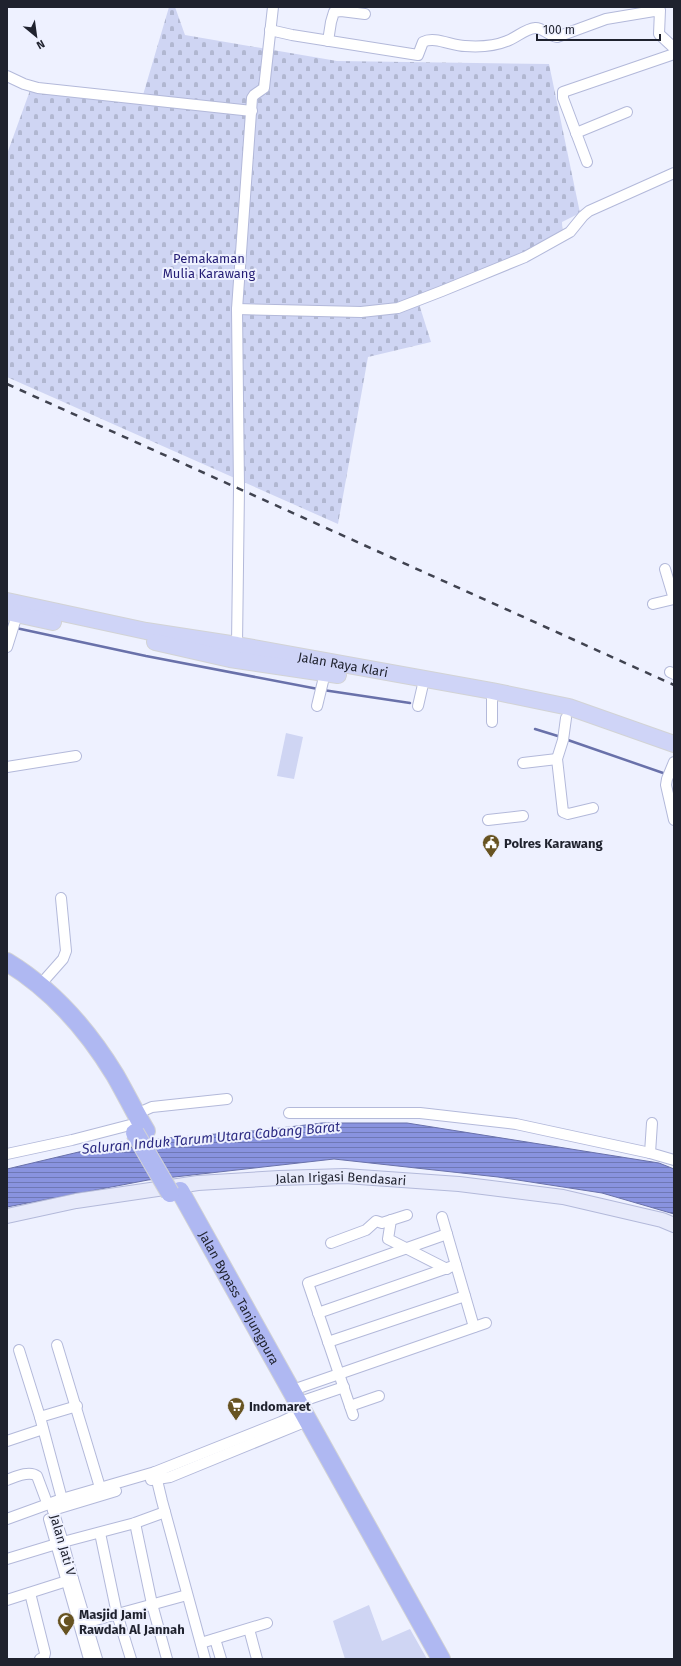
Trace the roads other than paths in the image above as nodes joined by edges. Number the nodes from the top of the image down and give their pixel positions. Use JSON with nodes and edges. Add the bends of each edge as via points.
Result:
{"nodes":[{"id":1,"x":273,"y":7,"type":"edge"},
{"id":2,"x":660,"y":8,"type":"edge"},
{"id":3,"x":365,"y":14,"type":"dead end"},
{"id":4,"x":270,"y":30,"type":"junction"},
{"id":5,"x":328,"y":41,"type":"junction"},
{"id":6,"x":674,"y":48,"type":"edge"},
{"id":7,"x":674,"y":54,"type":"edge"},
{"id":8,"x":7,"y":76,"type":"edge"},
{"id":9,"x":252,"y":111,"type":"junction"},
{"id":10,"x":627,"y":112,"type":"dead end"},
{"id":11,"x":576,"y":133,"type":"junction"},
{"id":12,"x":587,"y":162,"type":"dead end"},
{"id":13,"x":674,"y":173,"type":"edge"},
{"id":14,"x":237,"y":309,"type":"junction"},
{"id":15,"x":665,"y":569,"type":"dead end"},
{"id":16,"x":674,"y":599,"type":"edge"},
{"id":17,"x":7,"y":601,"type":"edge"},
{"id":18,"x":652,"y":604,"type":"dead end"},
{"id":19,"x":13,"y":620,"type":"edge"},
{"id":20,"x":237,"y":645,"type":"junction"},
{"id":21,"x":7,"y":647,"type":"edge"},
{"id":22,"x":230,"y":659,"type":"junction"},
{"id":23,"x":324,"y":678,"type":"junction"},
{"id":24,"x":421,"y":694,"type":"junction"},
{"id":25,"x":318,"y":702,"type":"dead end"},
{"id":26,"x":492,"y":709,"type":"junction"},
{"id":27,"x":566,"y":718,"type":"junction"},
{"id":28,"x":674,"y":744,"type":"edge"},
{"id":29,"x":674,"y":754,"type":"edge"},
{"id":30,"x":76,"y":756,"type":"dead end"},
{"id":31,"x":557,"y":759,"type":"junction"},
{"id":32,"x":674,"y":762,"type":"edge"},
{"id":33,"x":523,"y":763,"type":"dead end"},
{"id":34,"x":7,"y":767,"type":"edge"},
{"id":35,"x":669,"y":778,"type":"edge"},
{"id":36,"x":593,"y":808,"type":"dead end"},
{"id":37,"x":522,"y":816,"type":"dead end"},
{"id":38,"x":488,"y":820,"type":"dead end"},
{"id":39,"x":674,"y":820,"type":"edge"},
{"id":40,"x":60,"y":898,"type":"dead end"},
{"id":41,"x":7,"y":962,"type":"edge"},
{"id":42,"x":7,"y":974,"type":"edge"},
{"id":43,"x":40,"y":985,"type":"junction"},
{"id":44,"x":226,"y":1100,"type":"dead end"},
{"id":45,"x":290,"y":1113,"type":"dead end"},
{"id":46,"x":652,"y":1123,"type":"dead end"},
{"id":47,"x":137,"y":1126,"type":"junction"},
{"id":48,"x":650,"y":1153,"type":"junction"},
{"id":49,"x":7,"y":1154,"type":"edge"},
{"id":50,"x":674,"y":1160,"type":"edge"},
{"id":51,"x":175,"y":1192,"type":"junction"},
{"id":52,"x":407,"y":1215,"type":"dead end"},
{"id":53,"x":7,"y":1216,"type":"edge"},
{"id":54,"x":442,"y":1218,"type":"dead end"},
{"id":55,"x":391,"y":1220,"type":"junction"},
{"id":56,"x":674,"y":1225,"type":"edge"},
{"id":57,"x":447,"y":1234,"type":"junction"},
{"id":58,"x":331,"y":1243,"type":"dead end"},
{"id":59,"x":407,"y":1248,"type":"junction"},
{"id":60,"x":452,"y":1267,"type":"junction"},
{"id":61,"x":465,"y":1296,"type":"junction"},
{"id":62,"x":318,"y":1313,"type":"junction"},
{"id":63,"x":486,"y":1323,"type":"dead end"},
{"id":64,"x":474,"y":1327,"type":"junction"},
{"id":65,"x":328,"y":1342,"type":"junction"},
{"id":66,"x":57,"y":1345,"type":"dead end"},
{"id":67,"x":19,"y":1350,"type":"dead end"},
{"id":68,"x":339,"y":1374,"type":"junction"},
{"id":69,"x":344,"y":1387,"type":"junction"},
{"id":70,"x":379,"y":1396,"type":"dead end"},
{"id":71,"x":76,"y":1406,"type":"junction"},
{"id":72,"x":298,"y":1411,"type":"junction"},
{"id":73,"x":40,"y":1417,"type":"junction"},
{"id":74,"x":43,"y":1429,"type":"junction"},
{"id":75,"x":7,"y":1441,"type":"edge"},
{"id":76,"x":156,"y":1475,"type":"junction"},
{"id":77,"x":7,"y":1480,"type":"edge"},
{"id":78,"x":101,"y":1492,"type":"junction"},
{"id":79,"x":62,"y":1499,"type":"junction"},
{"id":80,"x":49,"y":1505,"type":"junction"},
{"id":81,"x":166,"y":1512,"type":"junction"},
{"id":82,"x":7,"y":1519,"type":"edge"},
{"id":83,"x":135,"y":1522,"type":"junction"},
{"id":84,"x":100,"y":1532,"type":"junction"},
{"id":85,"x":60,"y":1543,"type":"junction"},
{"id":86,"x":7,"y":1559,"type":"edge"},
{"id":87,"x":70,"y":1580,"type":"junction"},
{"id":88,"x":30,"y":1593,"type":"junction"},
{"id":89,"x":187,"y":1595,"type":"junction"},
{"id":90,"x":7,"y":1600,"type":"edge"},
{"id":91,"x":152,"y":1604,"type":"junction"},
{"id":92,"x":117,"y":1614,"type":"junction"},
{"id":93,"x":267,"y":1623,"type":"dead end"},
{"id":94,"x":82,"y":1624,"type":"junction"},
{"id":95,"x":249,"y":1629,"type":"junction"},
{"id":96,"x":215,"y":1639,"type":"junction"},
{"id":97,"x":201,"y":1643,"type":"junction"},
{"id":98,"x":40,"y":1659,"type":"edge"},
{"id":99,"x":89,"y":1659,"type":"edge"},
{"id":100,"x":97,"y":1659,"type":"edge"},
{"id":101,"x":131,"y":1659,"type":"edge"},
{"id":102,"x":167,"y":1659,"type":"edge"},
{"id":103,"x":205,"y":1659,"type":"edge"},
{"id":104,"x":221,"y":1659,"type":"edge"},
{"id":105,"x":257,"y":1659,"type":"edge"},
{"id":106,"x":432,"y":1659,"type":"edge"},
{"id":107,"x":441,"y":1659,"type":"edge"}],
"edges":[{"from":1,"to":4,"type":"street"},
{"from":2,"to":5,"type":"street","via":[[606,19],[557,37],[535,28],[507,41],[485,46],[426,41],[423,42],[418,55]]},
{"from":2,"to":6,"type":"street","via":[[659,34]]},
{"from":3,"to":5,"type":"street","via":[[334,12]]},
{"from":4,"to":5,"type":"street"},
{"from":4,"to":9,"type":"street","via":[[264,88],[254,95]]},
{"from":7,"to":11,"type":"street","via":[[563,92]]},
{"from":8,"to":9,"type":"street","via":[[38,88]]},
{"from":9,"to":14,"type":"street"},
{"from":10,"to":11,"type":"street"},
{"from":11,"to":12,"type":"street"},
{"from":13,"to":14,"type":"street","via":[[589,211],[570,232],[524,257],[398,308],[361,312]]},
{"from":14,"to":20,"type":"street"},
{"from":15,"to":16,"type":"street"},
{"from":16,"to":18,"type":"street"},
{"from":17,"to":20,"type":"main road","name":"Jalan Raya Klari","via":[[146,631]]},
{"from":19,"to":21,"type":"street"},
{"from":19,"to":22,"type":"main road","name":"Jalan Raya Klari","via":[[136,638]]},
{"from":20,"to":22,"type":"street"},
{"from":20,"to":24,"type":"main road","name":"Jalan Raya Klari"},
{"from":22,"to":23,"type":"main road","name":"Jalan Raya Klari"},
{"from":23,"to":24,"type":"main road","name":"Jalan Raya Klari"},
{"from":23,"to":25,"type":"street"},
{"from":24,"to":26,"type":"main road","name":"Jalan Raya Klari"},
{"from":26,"to":27,"type":"main road","name":"Jalan Raya Klari"},
{"from":26,"to":28,"type":"main road","name":"Jalan Raya Klari","via":[[568,707]]},
{"from":27,"to":29,"type":"main road","name":"Jalan Raya Klari"},
{"from":27,"to":31,"type":"street"},
{"from":30,"to":34,"type":"street"},
{"from":31,"to":33,"type":"street"},
{"from":31,"to":36,"type":"street","via":[[563,812],[568,814]]},
{"from":32,"to":35,"type":"street"},
{"from":35,"to":39,"type":"street","via":[[670,807]]},
{"from":37,"to":38,"type":"street"},
{"from":40,"to":43,"type":"street","via":[[66,950],[63,959]]},
{"from":41,"to":43,"type":"highway","name":"Jalan Bypass Tanjungpura"},
{"from":42,"to":47,"type":"highway","name":"Jalan Bypass Tanjungpura","via":[[49,1008],[80,1043]]},
{"from":43,"to":47,"type":"highway","name":"Jalan Bypass Tanjungpura","via":[[77,1020],[92,1040],[115,1076]]},
{"from":44,"to":47,"type":"street","via":[[152,1107]]},
{"from":45,"to":48,"type":"street","via":[[420,1113],[516,1124]]},
{"from":46,"to":48,"type":"street"},
{"from":47,"to":49,"type":"street"},
{"from":47,"to":51,"type":"highway","name":"Jalan Bypass Tanjungpura","bridge":true},
{"from":48,"to":50,"type":"street"},
{"from":51,"to":72,"type":"highway","name":"Jalan Bypass Tanjungpura"},
{"from":51,"to":72,"type":"highway","name":"Jalan Bypass Tanjungpura"},
{"from":52,"to":55,"type":"street"},
{"from":53,"to":56,"type":"street","name":"Jalan Irigasi Bendasari","via":[[76,1201],[198,1183],[345,1176],[459,1184],[563,1197]]},
{"from":54,"to":57,"type":"street"},
{"from":55,"to":58,"type":"street","via":[[382,1223],[376,1221],[366,1230]]},
{"from":55,"to":59,"type":"street","via":[[388,1239]]},
{"from":57,"to":59,"type":"street"},
{"from":57,"to":60,"type":"street"},
{"from":59,"to":60,"type":"street"},
{"from":59,"to":62,"type":"street","via":[[308,1283]]},
{"from":60,"to":61,"type":"street"},
{"from":60,"to":62,"type":"street"},
{"from":61,"to":64,"type":"street"},
{"from":61,"to":65,"type":"street"},
{"from":62,"to":65,"type":"street"},
{"from":63,"to":64,"type":"street"},
{"from":64,"to":68,"type":"street"},
{"from":65,"to":68,"type":"street"},
{"from":66,"to":71,"type":"street"},
{"from":67,"to":73,"type":"street"},
{"from":68,"to":69,"type":"street"},
{"from":68,"to":72,"type":"street"},
{"from":69,"to":70,"type":"street","via":[[351,1410]]},
{"from":69,"to":72,"type":"street"},
{"from":71,"to":73,"type":"street"},
{"from":71,"to":78,"type":"street"},
{"from":72,"to":76,"type":"street","via":[[170,1477]]},
{"from":72,"to":106,"type":"highway","name":"Jalan Bypass Tanjungpura"},
{"from":72,"to":107,"type":"highway","name":"Jalan Bypass Tanjungpura"},
{"from":73,"to":74,"type":"street"},
{"from":74,"to":75,"type":"street"},
{"from":74,"to":79,"type":"street"},
{"from":76,"to":78,"type":"street"},
{"from":76,"to":81,"type":"street"},
{"from":77,"to":80,"type":"street","name":"Jalan Jati V","via":[[34,1473]]},
{"from":78,"to":79,"type":"street"},
{"from":78,"to":80,"type":"street"},
{"from":79,"to":80,"type":"street"},
{"from":80,"to":82,"type":"street"},
{"from":80,"to":85,"type":"street","name":"Jalan Jati V"},
{"from":81,"to":83,"type":"street"},
{"from":81,"to":89,"type":"street"},
{"from":83,"to":84,"type":"street"},
{"from":83,"to":91,"type":"street"},
{"from":84,"to":85,"type":"street"},
{"from":84,"to":92,"type":"street"},
{"from":85,"to":86,"type":"street"},
{"from":85,"to":87,"type":"street","name":"Jalan Jati V"},
{"from":87,"to":88,"type":"street"},
{"from":87,"to":94,"type":"street","name":"Jalan Jati V"},
{"from":88,"to":90,"type":"street"},
{"from":88,"to":98,"type":"street","via":[[45,1653]]},
{"from":89,"to":91,"type":"street"},
{"from":89,"to":97,"type":"street"},
{"from":91,"to":92,"type":"street"},
{"from":91,"to":102,"type":"street"},
{"from":92,"to":94,"type":"street"},
{"from":92,"to":101,"type":"street"},
{"from":93,"to":95,"type":"street"},
{"from":94,"to":99,"type":"street"},
{"from":94,"to":100,"type":"street"},
{"from":95,"to":96,"type":"street"},
{"from":95,"to":105,"type":"street"},
{"from":96,"to":97,"type":"street"},
{"from":96,"to":104,"type":"street"},
{"from":97,"to":103,"type":"street"}]}
